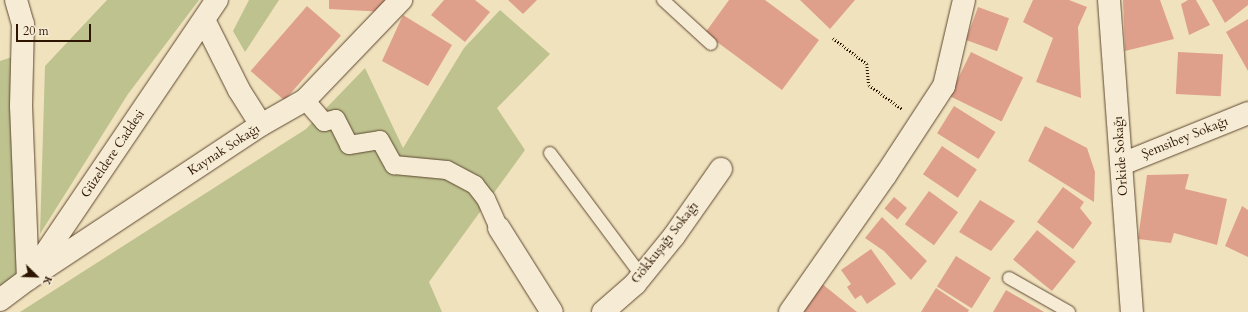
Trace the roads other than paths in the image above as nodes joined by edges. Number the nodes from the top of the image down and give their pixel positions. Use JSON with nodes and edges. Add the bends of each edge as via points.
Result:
{"nodes":[{"id":1,"x":16,"y":0,"type":"edge"},
{"id":2,"x":217,"y":0,"type":"edge"},
{"id":3,"x":401,"y":0,"type":"edge"},
{"id":4,"x":663,"y":0,"type":"edge"},
{"id":5,"x":964,"y":0,"type":"edge"},
{"id":6,"x":1109,"y":0,"type":"edge"},
{"id":7,"x":204,"y":20,"type":"junction"},
{"id":8,"x":711,"y":44,"type":"dead end"},
{"id":9,"x":305,"y":100,"type":"junction"},
{"id":10,"x":1248,"y":113,"type":"edge"},
{"id":11,"x":261,"y":125,"type":"junction"},
{"id":12,"x":550,"y":153,"type":"dead end"},
{"id":13,"x":1122,"y":164,"type":"junction"},
{"id":14,"x":721,"y":168,"type":"dead end"},
{"id":15,"x":499,"y":228,"type":"joint"},
{"id":16,"x":641,"y":276,"type":"junction"},
{"id":17,"x":28,"y":278,"type":"junction"},
{"id":18,"x":1009,"y":278,"type":"dead end"},
{"id":19,"x":0,"y":300,"type":"edge"},
{"id":20,"x":552,"y":312,"type":"edge"},
{"id":21,"x":603,"y":312,"type":"edge"},
{"id":22,"x":790,"y":312,"type":"edge"},
{"id":23,"x":1069,"y":312,"type":"edge"},
{"id":24,"x":1132,"y":312,"type":"edge"}],
"edges":[{"from":1,"to":17,"type":"street","via":[[23,24],[21,106]]},
{"from":2,"to":7,"type":"street","name":"Güzeldere Caddesi"},
{"from":3,"to":9,"type":"street","name":"Kaynak Sokağı"},
{"from":4,"to":8,"type":"lane"},
{"from":5,"to":22,"type":"street","via":[[944,86]]},
{"from":6,"to":13,"type":"street","name":"Orkide Sokağı"},
{"from":7,"to":11,"type":"street","via":[[239,90]]},
{"from":7,"to":17,"type":"street","name":"Güzeldere Caddesi"},
{"from":9,"to":11,"type":"street","name":"Kaynak Sokağı"},
{"from":9,"to":15,"type":"street","via":[[324,122],[336,119],[349,145],[380,140],[394,165],[447,170],[475,184],[486,199]]},
{"from":10,"to":13,"type":"street","name":"Şemsibey Sokağı"},
{"from":11,"to":17,"type":"street","name":"Kaynak Sokağı"},
{"from":12,"to":16,"type":"lane"},
{"from":13,"to":24,"type":"street","name":"Orkide Sokağı"},
{"from":14,"to":16,"type":"street","name":"Gökkuşağı Sokağı","via":[[674,236]]},
{"from":15,"to":20,"type":"street"},
{"from":16,"to":21,"type":"street","name":"Gökkuşağı Sokağı"},
{"from":17,"to":19,"type":"street","name":"Güzeldere Caddesi"},
{"from":18,"to":23,"type":"lane"}]}
